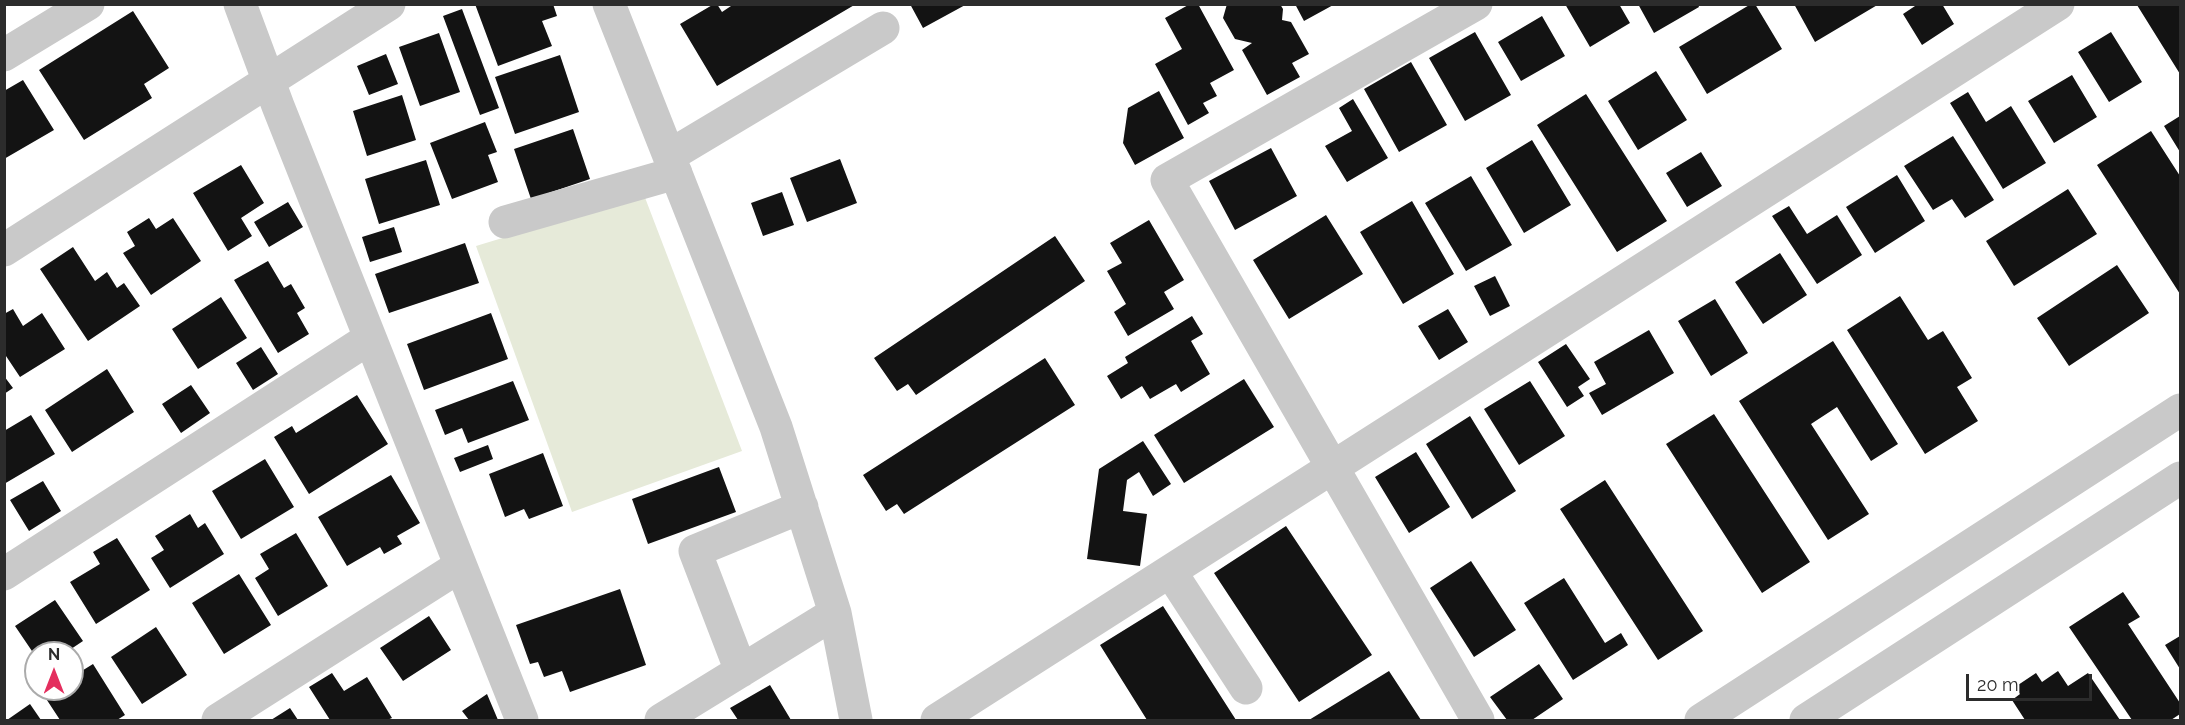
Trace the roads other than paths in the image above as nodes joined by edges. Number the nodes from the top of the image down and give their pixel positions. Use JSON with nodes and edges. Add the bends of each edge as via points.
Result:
{"nodes":[{"id":1,"x":88,"y":4,"type":"edge"},
{"id":2,"x":240,"y":4,"type":"edge"},
{"id":3,"x":389,"y":4,"type":"edge"},
{"id":4,"x":609,"y":4,"type":"edge"},
{"id":5,"x":1476,"y":4,"type":"edge"},
{"id":6,"x":2058,"y":4,"type":"edge"},
{"id":7,"x":883,"y":28,"type":"dead end"},
{"id":8,"x":4,"y":56,"type":"edge"},
{"id":9,"x":268,"y":82,"type":"junction"},
{"id":10,"x":672,"y":164,"type":"junction"},
{"id":11,"x":505,"y":222,"type":"dead end"},
{"id":12,"x":4,"y":250,"type":"edge"},
{"id":13,"x":370,"y":338,"type":"junction"},
{"id":14,"x":2181,"y":410,"type":"edge"},
{"id":15,"x":1333,"y":468,"type":"junction"},
{"id":16,"x":2181,"y":478,"type":"edge"},
{"id":17,"x":802,"y":507,"type":"junction"},
{"id":18,"x":460,"y":566,"type":"junction"},
{"id":19,"x":1170,"y":571,"type":"junction"},
{"id":20,"x":4,"y":574,"type":"edge"},
{"id":21,"x":835,"y":613,"type":"junction"},
{"id":22,"x":741,"y":671,"type":"junction"},
{"id":23,"x":1246,"y":688,"type":"dead end"},
{"id":24,"x":218,"y":720,"type":"edge"},
{"id":25,"x":522,"y":720,"type":"edge"},
{"id":26,"x":661,"y":720,"type":"edge"},
{"id":27,"x":856,"y":720,"type":"edge"},
{"id":28,"x":937,"y":720,"type":"edge"},
{"id":29,"x":1478,"y":720,"type":"edge"},
{"id":30,"x":1701,"y":720,"type":"edge"},
{"id":31,"x":1806,"y":720,"type":"edge"}],
"edges":[{"from":1,"to":8,"type":"street"},
{"from":2,"to":9,"type":"street"},
{"from":3,"to":9,"type":"street"},
{"from":4,"to":10,"type":"street"},
{"from":5,"to":15,"type":"street","via":[[1167,180]]},
{"from":6,"to":15,"type":"street"},
{"from":7,"to":10,"type":"street"},
{"from":9,"to":12,"type":"street"},
{"from":9,"to":13,"type":"street"},
{"from":10,"to":11,"type":"street"},
{"from":10,"to":17,"type":"street","via":[[776,427]]},
{"from":13,"to":18,"type":"street"},
{"from":13,"to":20,"type":"street"},
{"from":14,"to":30,"type":"street"},
{"from":15,"to":19,"type":"street"},
{"from":15,"to":29,"type":"street"},
{"from":16,"to":31,"type":"street"},
{"from":17,"to":21,"type":"street"},
{"from":17,"to":22,"type":"street","via":[[695,551]]},
{"from":18,"to":24,"type":"street"},
{"from":18,"to":25,"type":"street"},
{"from":19,"to":23,"type":"street"},
{"from":19,"to":28,"type":"street"},
{"from":21,"to":22,"type":"street"},
{"from":21,"to":27,"type":"street"},
{"from":22,"to":26,"type":"street"}]}
